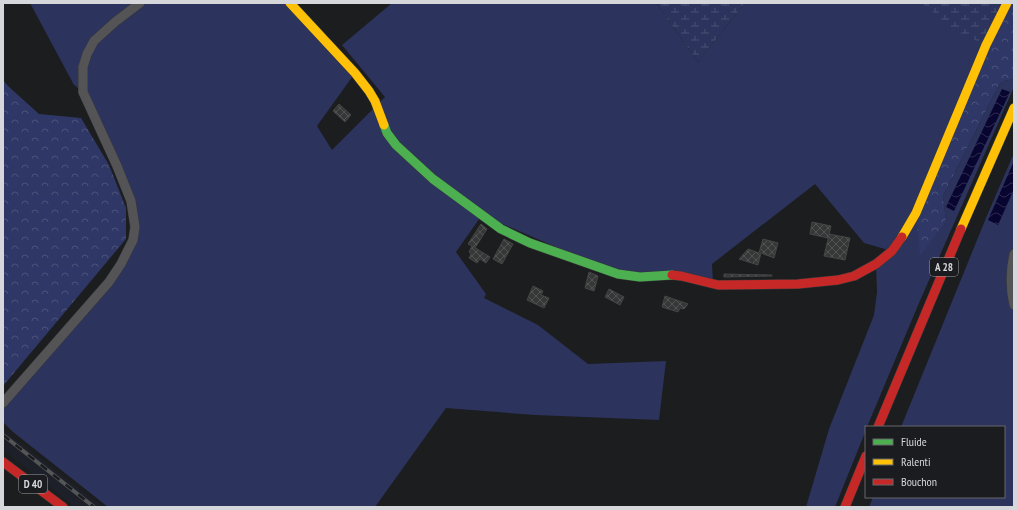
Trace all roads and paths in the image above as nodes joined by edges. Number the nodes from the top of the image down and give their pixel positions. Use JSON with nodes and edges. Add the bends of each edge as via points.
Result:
{"nodes":[{"id":1,"x":140,"y":3,"type":"edge"},
{"id":2,"x":290,"y":3,"type":"edge"},
{"id":3,"x":1007,"y":3,"type":"edge"},
{"id":4,"x":1014,"y":108,"type":"edge"},
{"id":5,"x":1014,"y":254,"type":"edge"},
{"id":6,"x":1014,"y":305,"type":"edge"},
{"id":7,"x":3,"y":403,"type":"edge"},
{"id":8,"x":878,"y":426,"type":"edge"},
{"id":9,"x":865,"y":458,"type":"edge"},
{"id":10,"x":3,"y":462,"type":"edge"},
{"id":11,"x":63,"y":507,"type":"edge"},
{"id":12,"x":845,"y":507,"type":"edge"}],
"edges":[{"from":1,"to":7,"type":"street","via":[[94,41],[83,67],[83,92],[131,201],[135,227],[133,240],[109,282]]},
{"from":2,"to":3,"type":"main road","via":[[369,91],[387,133],[396,145],[433,179],[501,229],[588,264],[631,277],[681,276],[718,285],[798,284],[838,280],[854,276],[876,264],[892,251],[916,213],[983,53]]},
{"from":4,"to":8,"type":"main road","number":"A 28"},
{"from":5,"to":6,"type":"street","via":[[1010,270]]},
{"from":9,"to":12,"type":"main road"},
{"from":10,"to":11,"type":"main road","number":"D 40"}]}
